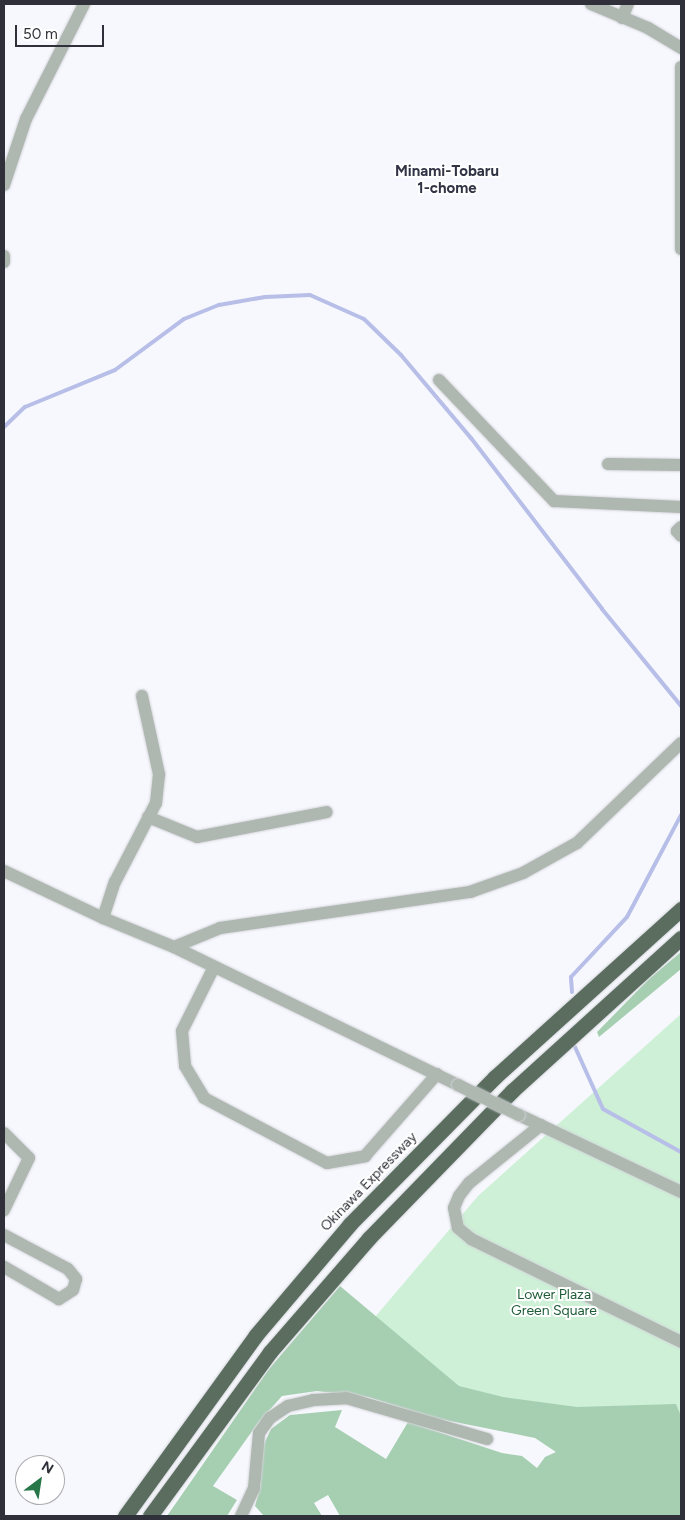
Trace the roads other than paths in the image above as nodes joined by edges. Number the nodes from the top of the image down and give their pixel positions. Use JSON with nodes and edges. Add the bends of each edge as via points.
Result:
{"nodes":[{"id":1,"x":84,"y":4,"type":"edge"},
{"id":2,"x":591,"y":4,"type":"edge"},
{"id":3,"x":628,"y":4,"type":"edge"},
{"id":4,"x":622,"y":18,"type":"junction"},
{"id":5,"x":681,"y":48,"type":"edge"},
{"id":6,"x":681,"y":67,"type":"edge"},
{"id":7,"x":681,"y":118,"type":"edge"},
{"id":8,"x":681,"y":185,"type":"edge"},
{"id":9,"x":4,"y":186,"type":"edge"},
{"id":10,"x":681,"y":249,"type":"edge"},
{"id":11,"x":4,"y":256,"type":"edge"},
{"id":12,"x":4,"y":262,"type":"edge"},
{"id":13,"x":440,"y":380,"type":"dead end"},
{"id":14,"x":608,"y":464,"type":"dead end"},
{"id":15,"x":681,"y":465,"type":"edge"},
{"id":16,"x":681,"y":507,"type":"edge"},
{"id":17,"x":681,"y":527,"type":"edge"},
{"id":18,"x":681,"y":536,"type":"edge"},
{"id":19,"x":142,"y":696,"type":"dead end"},
{"id":20,"x":681,"y":743,"type":"edge"},
{"id":21,"x":327,"y":812,"type":"dead end"},
{"id":22,"x":148,"y":817,"type":"junction"},
{"id":23,"x":4,"y":871,"type":"edge"},
{"id":24,"x":681,"y":910,"type":"edge"},
{"id":25,"x":102,"y":918,"type":"junction"},
{"id":26,"x":681,"y":938,"type":"edge"},
{"id":27,"x":174,"y":948,"type":"junction"},
{"id":28,"x":213,"y":969,"type":"junction"},
{"id":29,"x":437,"y":1074,"type":"junction"},
{"id":30,"x":541,"y":1125,"type":"junction"},
{"id":31,"x":4,"y":1133,"type":"edge"},
{"id":32,"x":681,"y":1192,"type":"edge"},
{"id":33,"x":5,"y":1204,"type":"edge"},
{"id":34,"x":4,"y":1235,"type":"edge"},
{"id":35,"x":4,"y":1267,"type":"edge"},
{"id":36,"x":681,"y":1342,"type":"edge"},
{"id":37,"x":487,"y":1439,"type":"dead end"},
{"id":38,"x":125,"y":1516,"type":"edge"},
{"id":39,"x":150,"y":1516,"type":"edge"},
{"id":40,"x":241,"y":1516,"type":"edge"}],
"edges":[{"from":1,"to":9,"type":"street","via":[[26,119]]},
{"from":2,"to":4,"type":"street"},
{"from":3,"to":4,"type":"street"},
{"from":4,"to":5,"type":"street","via":[[664,36]]},
{"from":6,"to":7,"type":"street"},
{"from":7,"to":8,"type":"street"},
{"from":8,"to":10,"type":"street"},
{"from":11,"to":12,"type":"street"},
{"from":13,"to":16,"type":"street","via":[[554,501]]},
{"from":14,"to":15,"type":"street"},
{"from":17,"to":18,"type":"street","via":[[677,531]]},
{"from":19,"to":22,"type":"street","via":[[159,774],[156,803]]},
{"from":20,"to":27,"type":"street","via":[[576,843],[522,873],[470,892],[220,928]]},
{"from":21,"to":22,"type":"street","via":[[197,837]]},
{"from":22,"to":25,"type":"street","via":[[115,882]]},
{"from":23,"to":25,"type":"street"},
{"from":24,"to":38,"type":"highway","name":"Okinawa Expressway","via":[[495,1077],[350,1224],[256,1335]]},
{"from":25,"to":27,"type":"street"},
{"from":26,"to":39,"type":"highway","via":[[512,1091],[369,1238],[270,1352]]},
{"from":27,"to":28,"type":"street"},
{"from":28,"to":29,"type":"street"},
{"from":28,"to":29,"type":"street","via":[[182,1031],[185,1066],[204,1098],[328,1164],[364,1156]]},
{"from":29,"to":30,"type":"street","bridge":true},
{"from":30,"to":32,"type":"street"},
{"from":30,"to":36,"type":"street","via":[[469,1183],[454,1208],[458,1228],[471,1239]]},
{"from":31,"to":33,"type":"street","via":[[29,1158]]},
{"from":34,"to":35,"type":"street","via":[[68,1269],[76,1279],[73,1290],[59,1299]]},
{"from":37,"to":40,"type":"street","via":[[346,1398],[313,1400],[288,1406],[270,1418],[259,1433],[254,1488]]}]}
